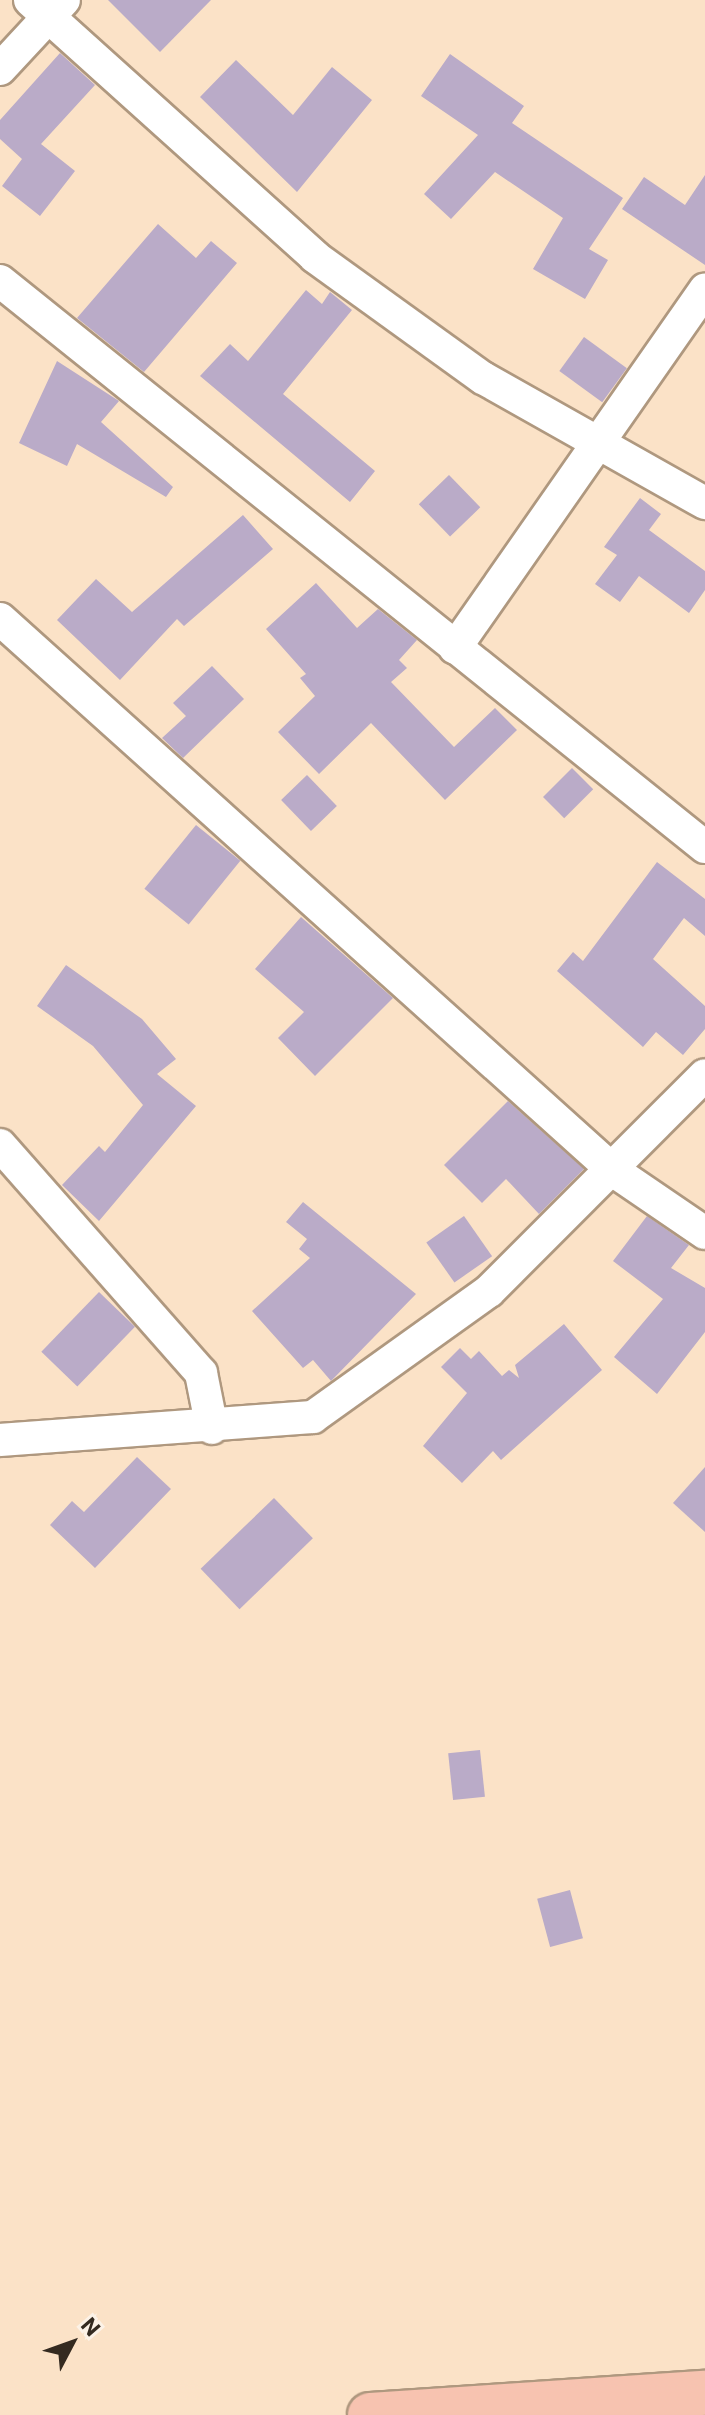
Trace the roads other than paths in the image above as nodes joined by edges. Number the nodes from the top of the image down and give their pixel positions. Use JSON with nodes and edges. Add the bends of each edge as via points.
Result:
{"nodes":[{"id":1,"x":47,"y":5,"type":"edge"},
{"id":2,"x":0,"y":69,"type":"edge"},
{"id":3,"x":0,"y":281,"type":"edge"},
{"id":4,"x":705,"y":289,"type":"edge"},
{"id":5,"x":595,"y":441,"type":"junction"},
{"id":6,"x":705,"y":503,"type":"edge"},
{"id":7,"x":0,"y":619,"type":"edge"},
{"id":8,"x":455,"y":648,"type":"junction"},
{"id":9,"x":705,"y":847,"type":"edge"},
{"id":10,"x":705,"y":1075,"type":"edge"},
{"id":11,"x":0,"y":1145,"type":"edge"},
{"id":12,"x":614,"y":1171,"type":"junction"},
{"id":13,"x":705,"y":1233,"type":"edge"},
{"id":14,"x":212,"y":1428,"type":"junction"},
{"id":15,"x":0,"y":1440,"type":"edge"},
{"id":16,"x":705,"y":2393,"type":"edge"},
{"id":17,"x":370,"y":2415,"type":"edge"}],
"edges":[{"from":1,"to":2,"type":"street"},
{"from":1,"to":5,"type":"street","via":[[315,257],[483,378]]},
{"from":3,"to":8,"type":"street"},
{"from":4,"to":5,"type":"street"},
{"from":5,"to":6,"type":"street"},
{"from":5,"to":8,"type":"street"},
{"from":7,"to":12,"type":"street"},
{"from":8,"to":9,"type":"street"},
{"from":10,"to":12,"type":"street"},
{"from":11,"to":14,"type":"street","via":[[201,1373]]},
{"from":12,"to":13,"type":"street"},
{"from":12,"to":14,"type":"street","via":[[489,1291],[313,1417]]},
{"from":14,"to":15,"type":"street"},
{"from":16,"to":17,"type":"highway"}]}
